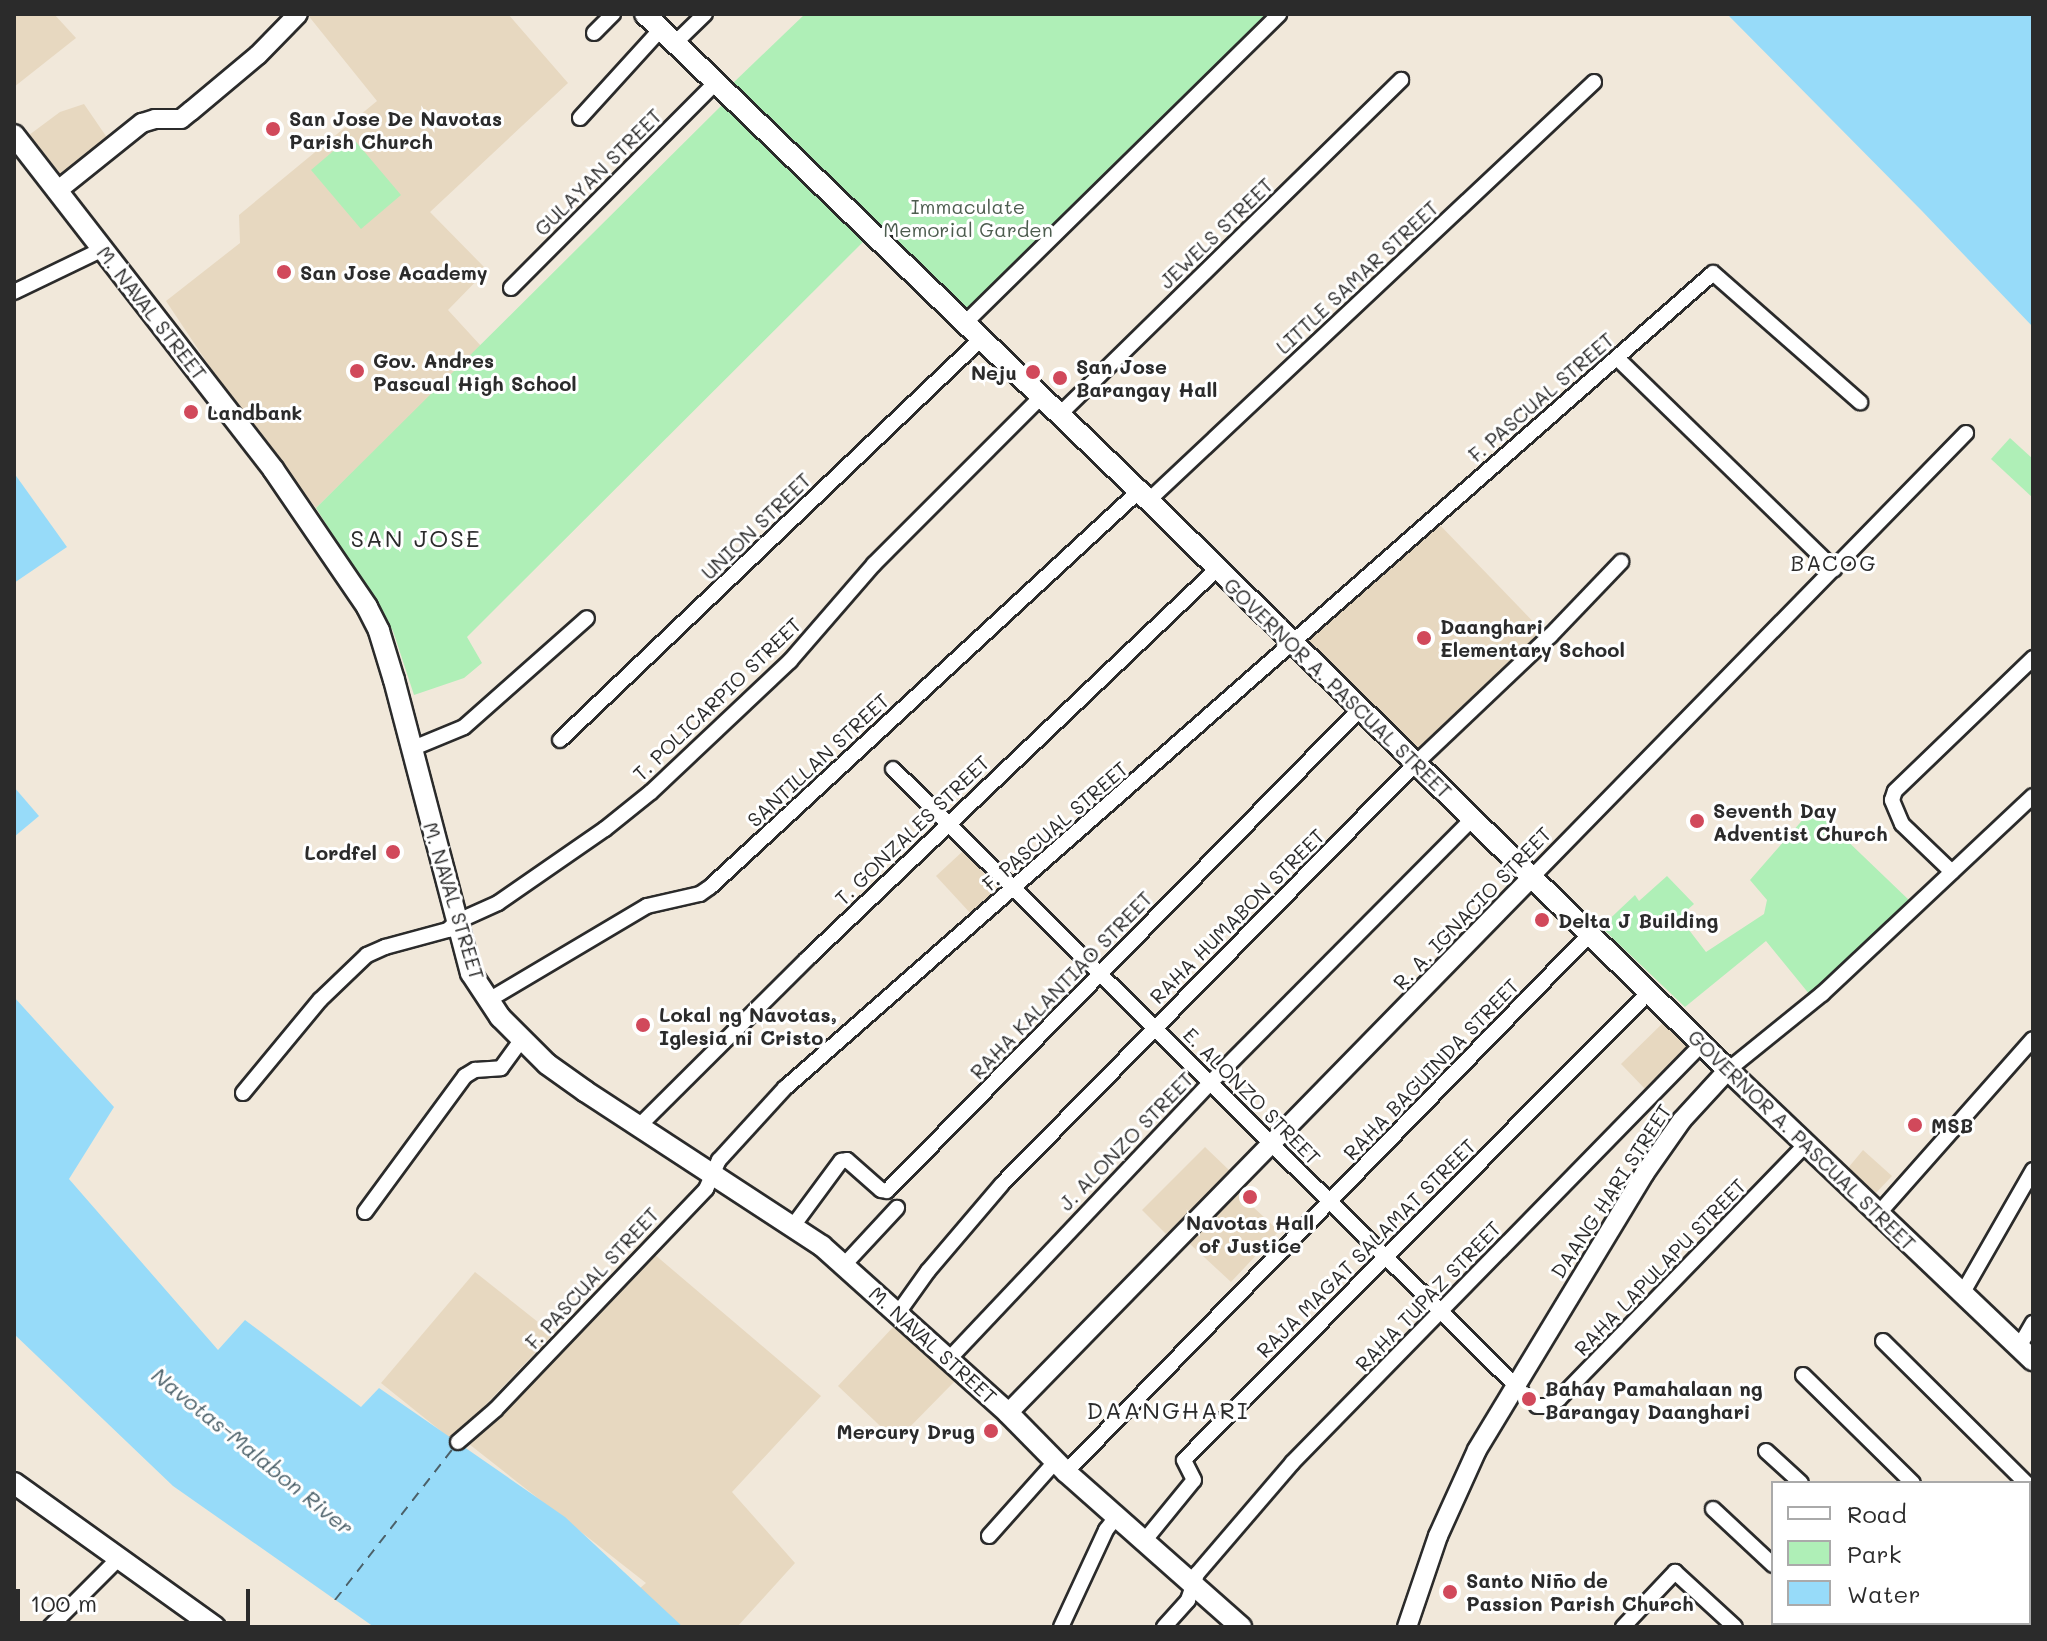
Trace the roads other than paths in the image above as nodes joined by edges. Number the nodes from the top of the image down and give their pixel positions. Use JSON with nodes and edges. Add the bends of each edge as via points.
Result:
{"nodes":[{"id":1,"x":298,"y":14,"type":"edge"},
{"id":2,"x":613,"y":14,"type":"edge"},
{"id":3,"x":645,"y":14,"type":"edge"},
{"id":4,"x":705,"y":14,"type":"edge"},
{"id":5,"x":1279,"y":14,"type":"edge"},
{"id":6,"x":594,"y":33,"type":"dead end"},
{"id":7,"x":667,"y":37,"type":"junction"},
{"id":8,"x":1401,"y":80,"type":"dead end"},
{"id":9,"x":1594,"y":82,"type":"dead end"},
{"id":10,"x":714,"y":84,"type":"junction"},
{"id":11,"x":580,"y":118,"type":"dead end"},
{"id":12,"x":14,"y":135,"type":"edge"},
{"id":13,"x":57,"y":191,"type":"junction"},
{"id":14,"x":103,"y":249,"type":"junction"},
{"id":15,"x":511,"y":288,"type":"dead end"},
{"id":16,"x":14,"y":292,"type":"edge"},
{"id":17,"x":964,"y":324,"type":"junction"},
{"id":18,"x":980,"y":340,"type":"junction"},
{"id":19,"x":1617,"y":358,"type":"junction"},
{"id":20,"x":1041,"y":397,"type":"junction"},
{"id":21,"x":1860,"y":402,"type":"dead end"},
{"id":22,"x":1059,"y":415,"type":"junction"},
{"id":23,"x":1966,"y":433,"type":"dead end"},
{"id":24,"x":1143,"y":496,"type":"junction"},
{"id":25,"x":1621,"y":562,"type":"dead end"},
{"id":26,"x":1217,"y":569,"type":"junction"},
{"id":27,"x":1834,"y":569,"type":"junction"},
{"id":28,"x":587,"y":618,"type":"dead end"},
{"id":29,"x":1292,"y":642,"type":"junction"},
{"id":30,"x":2033,"y":658,"type":"edge"},
{"id":31,"x":1360,"y":709,"type":"junction"},
{"id":32,"x":560,"y":740,"type":"dead end"},
{"id":33,"x":411,"y":749,"type":"junction"},
{"id":34,"x":1416,"y":763,"type":"junction"},
{"id":35,"x":893,"y":769,"type":"dead end"},
{"id":36,"x":2033,"y":796,"type":"edge"},
{"id":37,"x":1472,"y":819,"type":"junction"},
{"id":38,"x":947,"y":823,"type":"junction"},
{"id":39,"x":1952,"y":872,"type":"junction"},
{"id":40,"x":1532,"y":877,"type":"junction"},
{"id":41,"x":1014,"y":890,"type":"junction"},
{"id":42,"x":456,"y":922,"type":"junction"},
{"id":43,"x":1590,"y":934,"type":"junction"},
{"id":44,"x":1100,"y":974,"type":"junction"},
{"id":45,"x":1649,"y":992,"type":"junction"},
{"id":46,"x":487,"y":1001,"type":"junction"},
{"id":47,"x":1154,"y":1028,"type":"junction"},
{"id":48,"x":522,"y":1039,"type":"junction"},
{"id":49,"x":2033,"y":1039,"type":"edge"},
{"id":50,"x":1702,"y":1044,"type":"junction"},
{"id":51,"x":1728,"y":1070,"type":"junction"},
{"id":52,"x":1210,"y":1083,"type":"junction"},
{"id":53,"x":243,"y":1093,"type":"dead end"},
{"id":54,"x":639,"y":1126,"type":"junction"},
{"id":55,"x":1272,"y":1144,"type":"junction"},
{"id":56,"x":1805,"y":1145,"type":"junction"},
{"id":57,"x":2033,"y":1170,"type":"edge"},
{"id":58,"x":712,"y":1174,"type":"junction"},
{"id":59,"x":2027,"y":1189,"type":"edge"},
{"id":60,"x":1330,"y":1202,"type":"junction"},
{"id":61,"x":897,"y":1208,"type":"dead end"},
{"id":62,"x":365,"y":1212,"type":"dead end"},
{"id":63,"x":1879,"y":1213,"type":"junction"},
{"id":64,"x":793,"y":1226,"type":"junction"},
{"id":65,"x":1385,"y":1256,"type":"junction"},
{"id":66,"x":844,"y":1265,"type":"junction"},
{"id":67,"x":1962,"y":1294,"type":"junction"},
{"id":68,"x":1442,"y":1312,"type":"junction"},
{"id":69,"x":898,"y":1313,"type":"junction"},
{"id":70,"x":2033,"y":1323,"type":"edge"},
{"id":71,"x":1883,"y":1341,"type":"dead end"},
{"id":72,"x":2026,"y":1354,"type":"edge"},
{"id":73,"x":949,"y":1359,"type":"junction"},
{"id":74,"x":1803,"y":1375,"type":"dead end"},
{"id":75,"x":1518,"y":1388,"type":"junction"},
{"id":76,"x":1537,"y":1406,"type":"dead end"},
{"id":77,"x":1008,"y":1413,"type":"junction"},
{"id":78,"x":458,"y":1442,"type":"dead end"},
{"id":79,"x":1766,"y":1451,"type":"dead end"},
{"id":80,"x":1061,"y":1467,"type":"junction"},
{"id":81,"x":1799,"y":1481,"type":"edge"},
{"id":82,"x":1911,"y":1481,"type":"edge"},
{"id":83,"x":2024,"y":1481,"type":"edge"},
{"id":84,"x":14,"y":1483,"type":"edge"},
{"id":85,"x":1713,"y":1509,"type":"dead end"},
{"id":86,"x":1117,"y":1516,"type":"junction"},
{"id":87,"x":989,"y":1536,"type":"dead end"},
{"id":88,"x":1145,"y":1540,"type":"junction"},
{"id":89,"x":119,"y":1558,"type":"junction"},
{"id":90,"x":1771,"y":1563,"type":"edge"},
{"id":91,"x":1192,"y":1585,"type":"junction"},
{"id":92,"x":1729,"y":1625,"type":"edge"},
{"id":93,"x":50,"y":1627,"type":"edge"},
{"id":94,"x":215,"y":1627,"type":"edge"},
{"id":95,"x":1061,"y":1627,"type":"edge"},
{"id":96,"x":1164,"y":1627,"type":"edge"},
{"id":97,"x":1241,"y":1627,"type":"edge"},
{"id":98,"x":1407,"y":1627,"type":"edge"},
{"id":99,"x":1623,"y":1627,"type":"edge"}],
"edges":[{"from":1,"to":13,"type":"street","via":[[181,119],[142,123]]},
{"from":2,"to":6,"type":"street"},
{"from":3,"to":7,"type":"main road","name":"GOVERNOR A. PASCUAL STREET"},
{"from":4,"to":7,"type":"street"},
{"from":5,"to":17,"type":"street"},
{"from":7,"to":10,"type":"main road","name":"GOVERNOR A. PASCUAL STREET"},
{"from":7,"to":11,"type":"street"},
{"from":8,"to":22,"type":"street","name":"JEWELS STREET"},
{"from":9,"to":24,"type":"street","name":"LITTLE SAMAR STREET"},
{"from":10,"to":15,"type":"street","name":"GULAYAN STREET"},
{"from":10,"to":17,"type":"main road","name":"GOVERNOR A. PASCUAL STREET"},
{"from":12,"to":13,"type":"main road","name":"M. NAVAL STREET"},
{"from":13,"to":14,"type":"main road","name":"M. NAVAL STREET"},
{"from":14,"to":16,"type":"street"},
{"from":14,"to":33,"type":"main road","name":"M. NAVAL STREET","via":[[349,575],[379,631]]},
{"from":17,"to":18,"type":"main road","name":"GOVERNOR A. PASCUAL STREET"},
{"from":18,"to":20,"type":"main road","name":"GOVERNOR A. PASCUAL STREET"},
{"from":18,"to":32,"type":"street","name":"UNION STREET"},
{"from":19,"to":21,"type":"street","name":"F. PASCUAL STREET","via":[[1713,273]]},
{"from":19,"to":27,"type":"street"},
{"from":19,"to":29,"type":"street","name":"F. PASCUAL STREET"},
{"from":20,"to":22,"type":"main road","name":"GOVERNOR A. PASCUAL STREET"},
{"from":20,"to":42,"type":"street","name":"T. POLICARPIO STREET","via":[[874,564],[790,661],[651,792],[498,903]]},
{"from":22,"to":24,"type":"main road","name":"GOVERNOR A. PASCUAL STREET"},
{"from":23,"to":27,"type":"street","name":"R. A. IGNACIO STREET"},
{"from":24,"to":26,"type":"main road","name":"GOVERNOR A. PASCUAL STREET"},
{"from":24,"to":46,"type":"street","name":"SANTILLAN STREET","via":[[710,887],[647,906]]},
{"from":25,"to":34,"type":"street","name":"RAHA HUMABON STREET"},
{"from":26,"to":29,"type":"main road","name":"GOVERNOR A. PASCUAL STREET"},
{"from":26,"to":38,"type":"street","name":"T. GONZALES STREET"},
{"from":27,"to":40,"type":"street","name":"R. A. IGNACIO STREET"},
{"from":28,"to":33,"type":"street","via":[[464,727]]},
{"from":29,"to":31,"type":"main road","name":"GOVERNOR A. PASCUAL STREET"},
{"from":29,"to":41,"type":"street","name":"F. PASCUAL STREET"},
{"from":30,"to":39,"type":"street","via":[[1895,791],[1892,800],[1902,824]]},
{"from":31,"to":34,"type":"main road","name":"GOVERNOR A. PASCUAL STREET"},
{"from":31,"to":44,"type":"street","name":"RAHA KALANTIAO STREET"},
{"from":33,"to":42,"type":"main road","name":"M. NAVAL STREET"},
{"from":34,"to":37,"type":"main road","name":"GOVERNOR A. PASCUAL STREET"},
{"from":34,"to":47,"type":"street","name":"RAHA HUMABON STREET"},
{"from":35,"to":38,"type":"street","name":"E. ALONZO STREET"},
{"from":36,"to":39,"type":"street","name":"DAANG HARI STREET"},
{"from":37,"to":40,"type":"main road","name":"GOVERNOR A. PASCUAL STREET"},
{"from":37,"to":52,"type":"street","name":"J. ALONZO STREET"},
{"from":38,"to":41,"type":"street","name":"E. ALONZO STREET"},
{"from":38,"to":54,"type":"street","name":"T. GONZALES STREET"},
{"from":39,"to":51,"type":"street","name":"DAANG HARI STREET","via":[[1822,994]]},
{"from":40,"to":43,"type":"main road","name":"GOVERNOR A. PASCUAL STREET"},
{"from":40,"to":55,"type":"street","name":"R. A. IGNACIO STREET"},
{"from":41,"to":44,"type":"street","name":"E. ALONZO STREET"},
{"from":41,"to":58,"type":"street","name":"F. PASCUAL STREET","via":[[785,1088]]},
{"from":42,"to":46,"type":"main road","name":"M. NAVAL STREET","via":[[471,973]]},
{"from":42,"to":53,"type":"street","name":"T. POLICARPIO STREET","via":[[448,930],[385,947],[353,967]]},
{"from":43,"to":45,"type":"main road","name":"GOVERNOR A. PASCUAL STREET"},
{"from":43,"to":60,"type":"street","name":"RAHA BAGUINDA STREET"},
{"from":44,"to":47,"type":"street","name":"E. ALONZO STREET"},
{"from":44,"to":64,"type":"street","name":"RAHA KALANTIAO STREET","via":[[887,1191],[847,1160],[841,1161]]},
{"from":45,"to":50,"type":"main road","name":"GOVERNOR A. PASCUAL STREET"},
{"from":45,"to":65,"type":"street","name":"RAJA MAGAT SALAMAT STREET"},
{"from":46,"to":48,"type":"main road","name":"M. NAVAL STREET"},
{"from":47,"to":52,"type":"street","name":"E. ALONZO STREET"},
{"from":47,"to":69,"type":"street","name":"RAHA HUMABON STREET","via":[[1002,1184]]},
{"from":48,"to":54,"type":"main road","name":"M. NAVAL STREET","via":[[561,1075]]},
{"from":48,"to":62,"type":"street","via":[[501,1068],[465,1076]]},
{"from":49,"to":63,"type":"street"},
{"from":50,"to":51,"type":"main road","name":"GOVERNOR A. PASCUAL STREET"},
{"from":50,"to":68,"type":"street","name":"RAHA TUPAZ STREET"},
{"from":51,"to":56,"type":"main road","name":"GOVERNOR A. PASCUAL STREET"},
{"from":51,"to":75,"type":"street","name":"DAANG HARI STREET","via":[[1682,1120],[1644,1174]]},
{"from":52,"to":55,"type":"street","name":"E. ALONZO STREET"},
{"from":52,"to":73,"type":"street","name":"J. ALONZO STREET"},
{"from":54,"to":58,"type":"main road","name":"M. NAVAL STREET"},
{"from":55,"to":60,"type":"street","name":"E. ALONZO STREET"},
{"from":55,"to":77,"type":"street","name":"R. A. IGNACIO STREET"},
{"from":56,"to":63,"type":"main road","name":"GOVERNOR A. PASCUAL STREET"},
{"from":56,"to":76,"type":"street","name":"RAHA LAPULAPU STREET","via":[[1559,1399]]},
{"from":57,"to":59,"type":"street"},
{"from":58,"to":64,"type":"main road","name":"M. NAVAL STREET"},
{"from":58,"to":78,"type":"street","name":"F. PASCUAL STREET","via":[[706,1189],[495,1410]]},
{"from":59,"to":67,"type":"street"},
{"from":60,"to":65,"type":"street","name":"E. ALONZO STREET"},
{"from":60,"to":80,"type":"street","name":"RAHA BAGUINDA STREET"},
{"from":61,"to":66,"type":"street"},
{"from":63,"to":67,"type":"main road","name":"GOVERNOR A. PASCUAL STREET"},
{"from":64,"to":66,"type":"main road","name":"M. NAVAL STREET"},
{"from":65,"to":68,"type":"street","name":"E. ALONZO STREET"},
{"from":65,"to":88,"type":"street","name":"RAJA MAGAT SALAMAT STREET","via":[[1184,1460],[1194,1480]]},
{"from":66,"to":69,"type":"main road","name":"M. NAVAL STREET"},
{"from":67,"to":72,"type":"main road","name":"GOVERNOR A. PASCUAL STREET"},
{"from":68,"to":75,"type":"street","name":"E. ALONZO STREET"},
{"from":68,"to":91,"type":"street","name":"RAHA TUPAZ STREET","via":[[1292,1463]]},
{"from":69,"to":73,"type":"main road","name":"M. NAVAL STREET"},
{"from":70,"to":72,"type":"street"},
{"from":71,"to":83,"type":"street"},
{"from":73,"to":77,"type":"main road","name":"M. NAVAL STREET"},
{"from":74,"to":82,"type":"street"},
{"from":75,"to":98,"type":"street","name":"DAANG HARI STREET","via":[[1477,1450]]},
{"from":77,"to":80,"type":"main road","name":"M. NAVAL STREET"},
{"from":79,"to":81,"type":"street"},
{"from":80,"to":86,"type":"main road","name":"M. NAVAL STREET"},
{"from":80,"to":87,"type":"street","name":"RAHA BAGUINDA STREET"},
{"from":84,"to":89,"type":"main road"},
{"from":85,"to":90,"type":"street"},
{"from":86,"to":88,"type":"main road","name":"M. NAVAL STREET"},
{"from":86,"to":95,"type":"street"},
{"from":88,"to":91,"type":"main road","name":"M. NAVAL STREET"},
{"from":89,"to":93,"type":"street"},
{"from":89,"to":94,"type":"main road"},
{"from":91,"to":96,"type":"street","name":"RAHA TUPAZ STREET","via":[[1188,1600]]},
{"from":91,"to":97,"type":"main road","name":"M. NAVAL STREET"},
{"from":92,"to":99,"type":"street","via":[[1675,1572]]}]}
